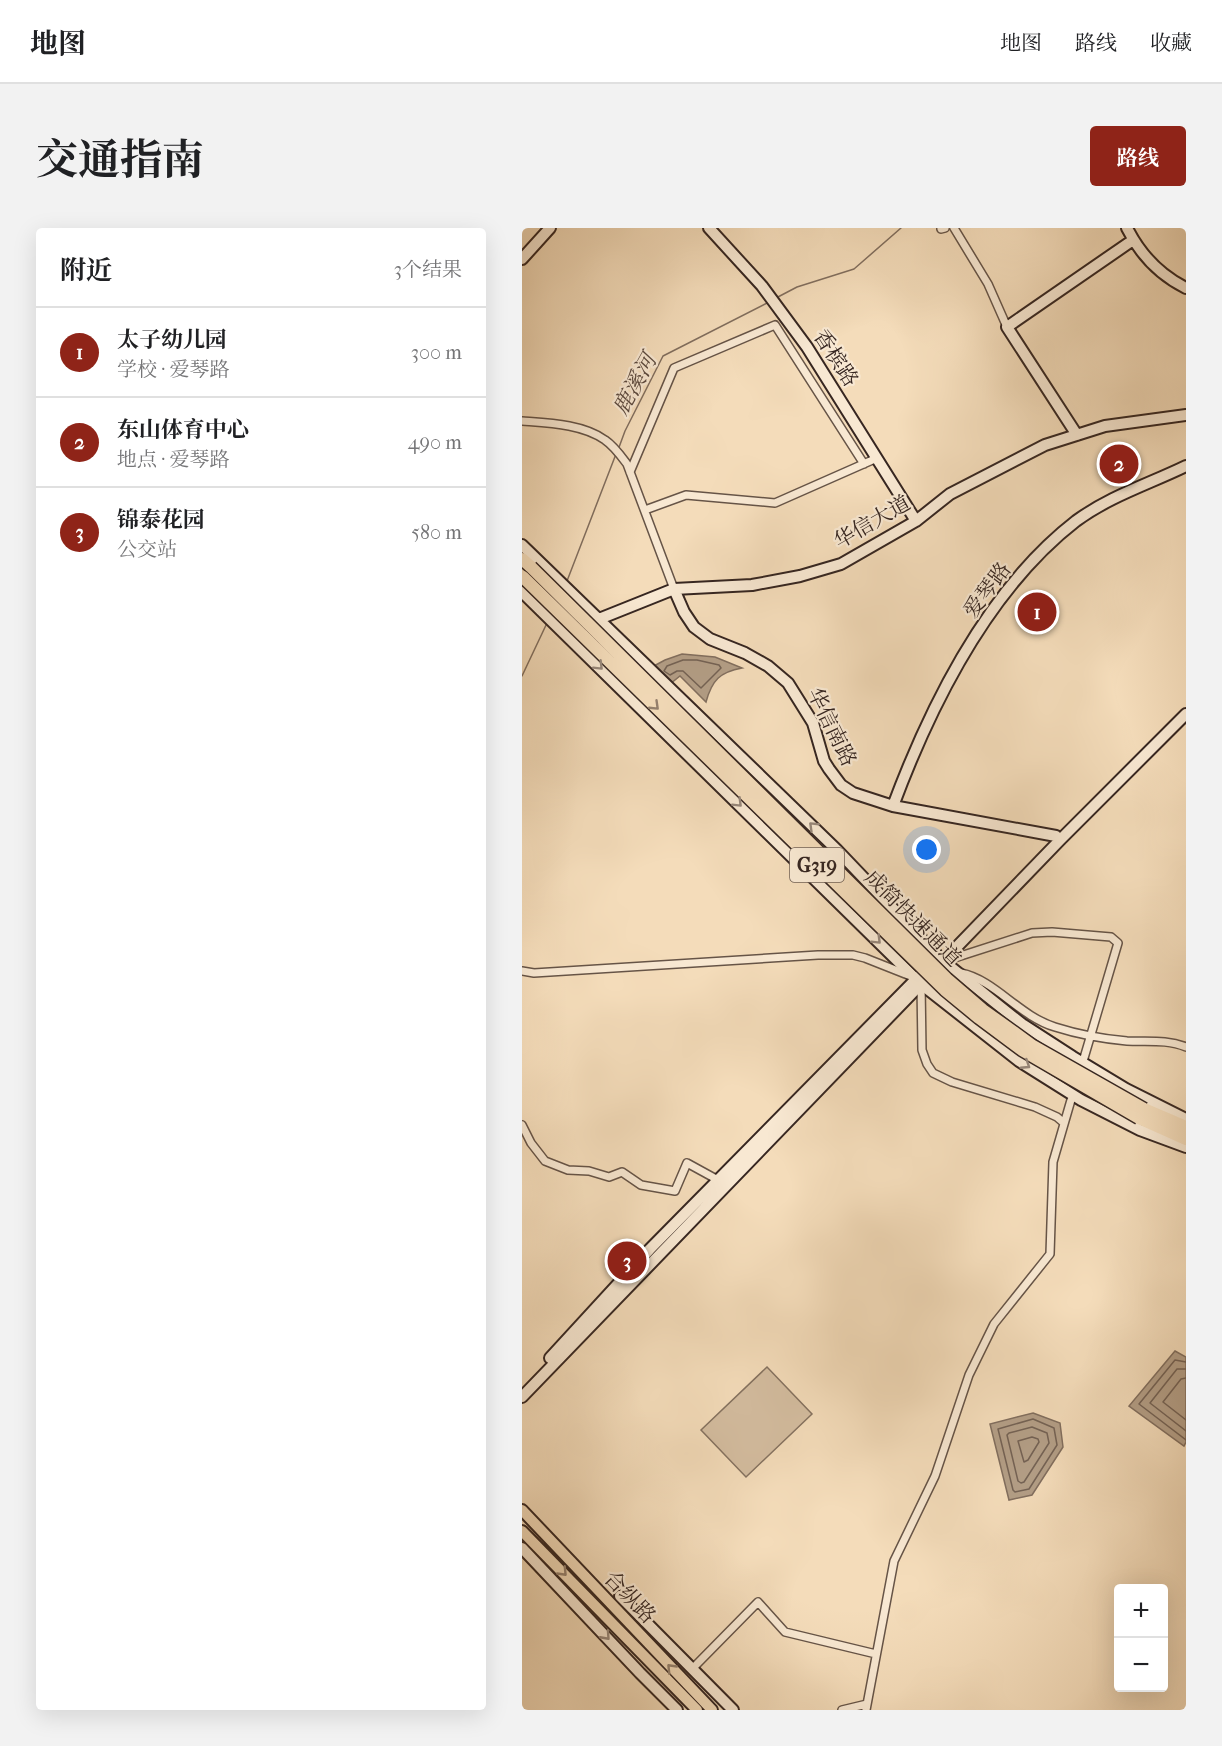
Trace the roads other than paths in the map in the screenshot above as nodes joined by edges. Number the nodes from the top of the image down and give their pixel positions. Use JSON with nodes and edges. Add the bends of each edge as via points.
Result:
{"nodes":[{"id":1,"x":550,"y":228,"type":"edge"},
{"id":2,"x":709,"y":228,"type":"edge"},
{"id":3,"x":954,"y":228,"type":"edge"},
{"id":4,"x":1127,"y":228,"type":"edge"},
{"id":5,"x":1133,"y":240,"type":"junction"},
{"id":6,"x":522,"y":259,"type":"edge"},
{"id":7,"x":1186,"y":288,"type":"edge"},
{"id":8,"x":1007,"y":327,"type":"junction"},
{"id":9,"x":1186,"y":415,"type":"edge"},
{"id":10,"x":522,"y":421,"type":"edge"},
{"id":11,"x":1077,"y":435,"type":"junction"},
{"id":12,"x":877,"y":459,"type":"junction"},
{"id":13,"x":864,"y":464,"type":"junction"},
{"id":14,"x":1186,"y":466,"type":"edge"},
{"id":15,"x":628,"y":468,"type":"junction"},
{"id":16,"x":645,"y":510,"type":"junction"},
{"id":17,"x":916,"y":521,"type":"junction"},
{"id":18,"x":522,"y":546,"type":"edge"},
{"id":19,"x":524,"y":570,"type":"edge"},
{"id":20,"x":674,"y":589,"type":"junction"},
{"id":21,"x":522,"y":592,"type":"edge"},
{"id":22,"x":597,"y":619,"type":"junction"},
{"id":23,"x":569,"y":637,"type":"junction"},
{"id":24,"x":1186,"y":705,"type":"edge"},
{"id":25,"x":1186,"y":714,"type":"edge"},
{"id":26,"x":893,"y":806,"type":"junction"},
{"id":27,"x":1058,"y":838,"type":"junction"},
{"id":28,"x":940,"y":959,"type":"junction"},
{"id":29,"x":522,"y":971,"type":"edge"},
{"id":30,"x":957,"y":972,"type":"junction"},
{"id":31,"x":918,"y":981,"type":"junction"},
{"id":32,"x":1090,"y":1035,"type":"junction"},
{"id":33,"x":1186,"y":1047,"type":"edge"},
{"id":34,"x":1084,"y":1058,"type":"dead end"},
{"id":35,"x":1071,"y":1100,"type":"dead end"},
{"id":36,"x":1142,"y":1113,"type":"junction"},
{"id":37,"x":1186,"y":1119,"type":"edge"},
{"id":38,"x":1064,"y":1123,"type":"junction"},
{"id":39,"x":522,"y":1125,"type":"edge"},
{"id":40,"x":1186,"y":1127,"type":"edge"},
{"id":41,"x":1186,"y":1139,"type":"edge"},
{"id":42,"x":1186,"y":1147,"type":"edge"},
{"id":43,"x":718,"y":1180,"type":"junction"},
{"id":44,"x":522,"y":1387,"type":"edge"},
{"id":45,"x":522,"y":1397,"type":"edge"},
{"id":46,"x":522,"y":1510,"type":"edge"},
{"id":47,"x":522,"y":1531,"type":"edge"},
{"id":48,"x":522,"y":1548,"type":"edge"},
{"id":49,"x":620,"y":1596,"type":"dead end"},
{"id":50,"x":876,"y":1654,"type":"junction"},
{"id":51,"x":696,"y":1665,"type":"dead end"},
{"id":52,"x":867,"y":1707,"type":"edge"},
{"id":53,"x":677,"y":1710,"type":"edge"},
{"id":54,"x":697,"y":1710,"type":"edge"},
{"id":55,"x":712,"y":1710,"type":"edge"},
{"id":56,"x":733,"y":1710,"type":"edge"},
{"id":57,"x":842,"y":1710,"type":"edge"}],
"edges":[{"from":1,"to":6,"type":"street"},
{"from":2,"to":12,"type":"street","name":"香槟路","via":[[762,286],[807,347]]},
{"from":3,"to":8,"type":"street","via":[[988,284]]},
{"from":4,"to":5,"type":"street"},
{"from":5,"to":7,"type":"street","via":[[1171,280]]},
{"from":5,"to":8,"type":"street"},
{"from":8,"to":11,"type":"street"},
{"from":9,"to":11,"type":"street","name":"华信大道","via":[[1105,426]]},
{"from":10,"to":15,"type":"street","via":[[562,425],[604,439]]},
{"from":11,"to":17,"type":"street","name":"华信大道","via":[[1000,466],[950,494]]},
{"from":12,"to":13,"type":"street"},
{"from":12,"to":17,"type":"street","name":"香槟路"},
{"from":13,"to":15,"type":"street","via":[[775,325],[674,368]]},
{"from":13,"to":16,"type":"street","via":[[775,503],[686,495]]},
{"from":14,"to":26,"type":"street","name":"爱琴路","via":[[1118,495],[1077,521],[1014,582],[945,688]]},
{"from":15,"to":16,"type":"street"},
{"from":16,"to":20,"type":"street"},
{"from":17,"to":20,"type":"street","name":"华信大道","via":[[841,564],[800,576],[752,585]]},
{"from":18,"to":22,"type":"street"},
{"from":19,"to":36,"type":"highway","name":"成简快速通道","number":"G319","bridge":true,"via":[[947,979],[1033,1046]]},
{"from":20,"to":22,"type":"street","name":"华信大道"},
{"from":20,"to":26,"type":"street","name":"华信南路","via":[[694,627],[710,639],[768,666],[788,683],[813,723],[824,762],[841,785],[864,798]]},
{"from":21,"to":23,"type":"street"},
{"from":22,"to":23,"type":"street","name":"华信大道"},
{"from":28,"to":22,"type":"street","one_way":true,"via":[[837,850]]},
{"from":23,"to":31,"type":"street","one_way":true},
{"from":24,"to":27,"type":"street"},
{"from":25,"to":27,"type":"street"},
{"from":26,"to":27,"type":"street","name":"华信南路"},
{"from":27,"to":28,"type":"street"},
{"from":28,"to":30,"type":"street"},
{"from":28,"to":31,"type":"street"},
{"from":28,"to":32,"type":"street","via":[[1040,932],[1117,940]]},
{"from":29,"to":31,"type":"street","via":[[853,955],[878,961]]},
{"from":30,"to":32,"type":"street","via":[[976,976],[1040,1021]]},
{"from":30,"to":37,"type":"street","via":[[1022,1024],[1073,1057]]},
{"from":31,"to":38,"type":"street","via":[[922,1050],[933,1072],[952,1082],[1035,1107]]},
{"from":31,"to":42,"type":"street","one_way":true,"via":[[1019,1061],[1072,1094],[1140,1130]]},
{"from":31,"to":43,"type":"street"},
{"from":31,"to":45,"type":"street"},
{"from":32,"to":33,"type":"street"},
{"from":32,"to":34,"type":"street"},
{"from":35,"to":38,"type":"street"},
{"from":36,"to":40,"type":"highway","name":"成简快速通道","number":"G319"},
{"from":36,"to":41,"type":"highway","name":"成简快速通道","number":"G319"},
{"from":38,"to":50,"type":"street","via":[[1053,1162],[1050,1254],[994,1324],[969,1375],[935,1476],[894,1562]]},
{"from":39,"to":43,"type":"street","via":[[546,1161],[568,1170],[589,1171],[609,1178],[622,1172],[640,1185],[675,1191],[687,1163]]},
{"from":43,"to":44,"type":"street"},
{"from":55,"to":46,"type":"main road","name":"合纵路","one_way":true},
{"from":47,"to":54,"type":"main road","name":"合纵路","one_way":true},
{"from":48,"to":53,"type":"street","one_way":true},
{"from":49,"to":56,"type":"street"},
{"from":50,"to":51,"type":"street","via":[[785,1632],[758,1602]]},
{"from":50,"to":52,"type":"street"},
{"from":52,"to":57,"type":"street"}]}
